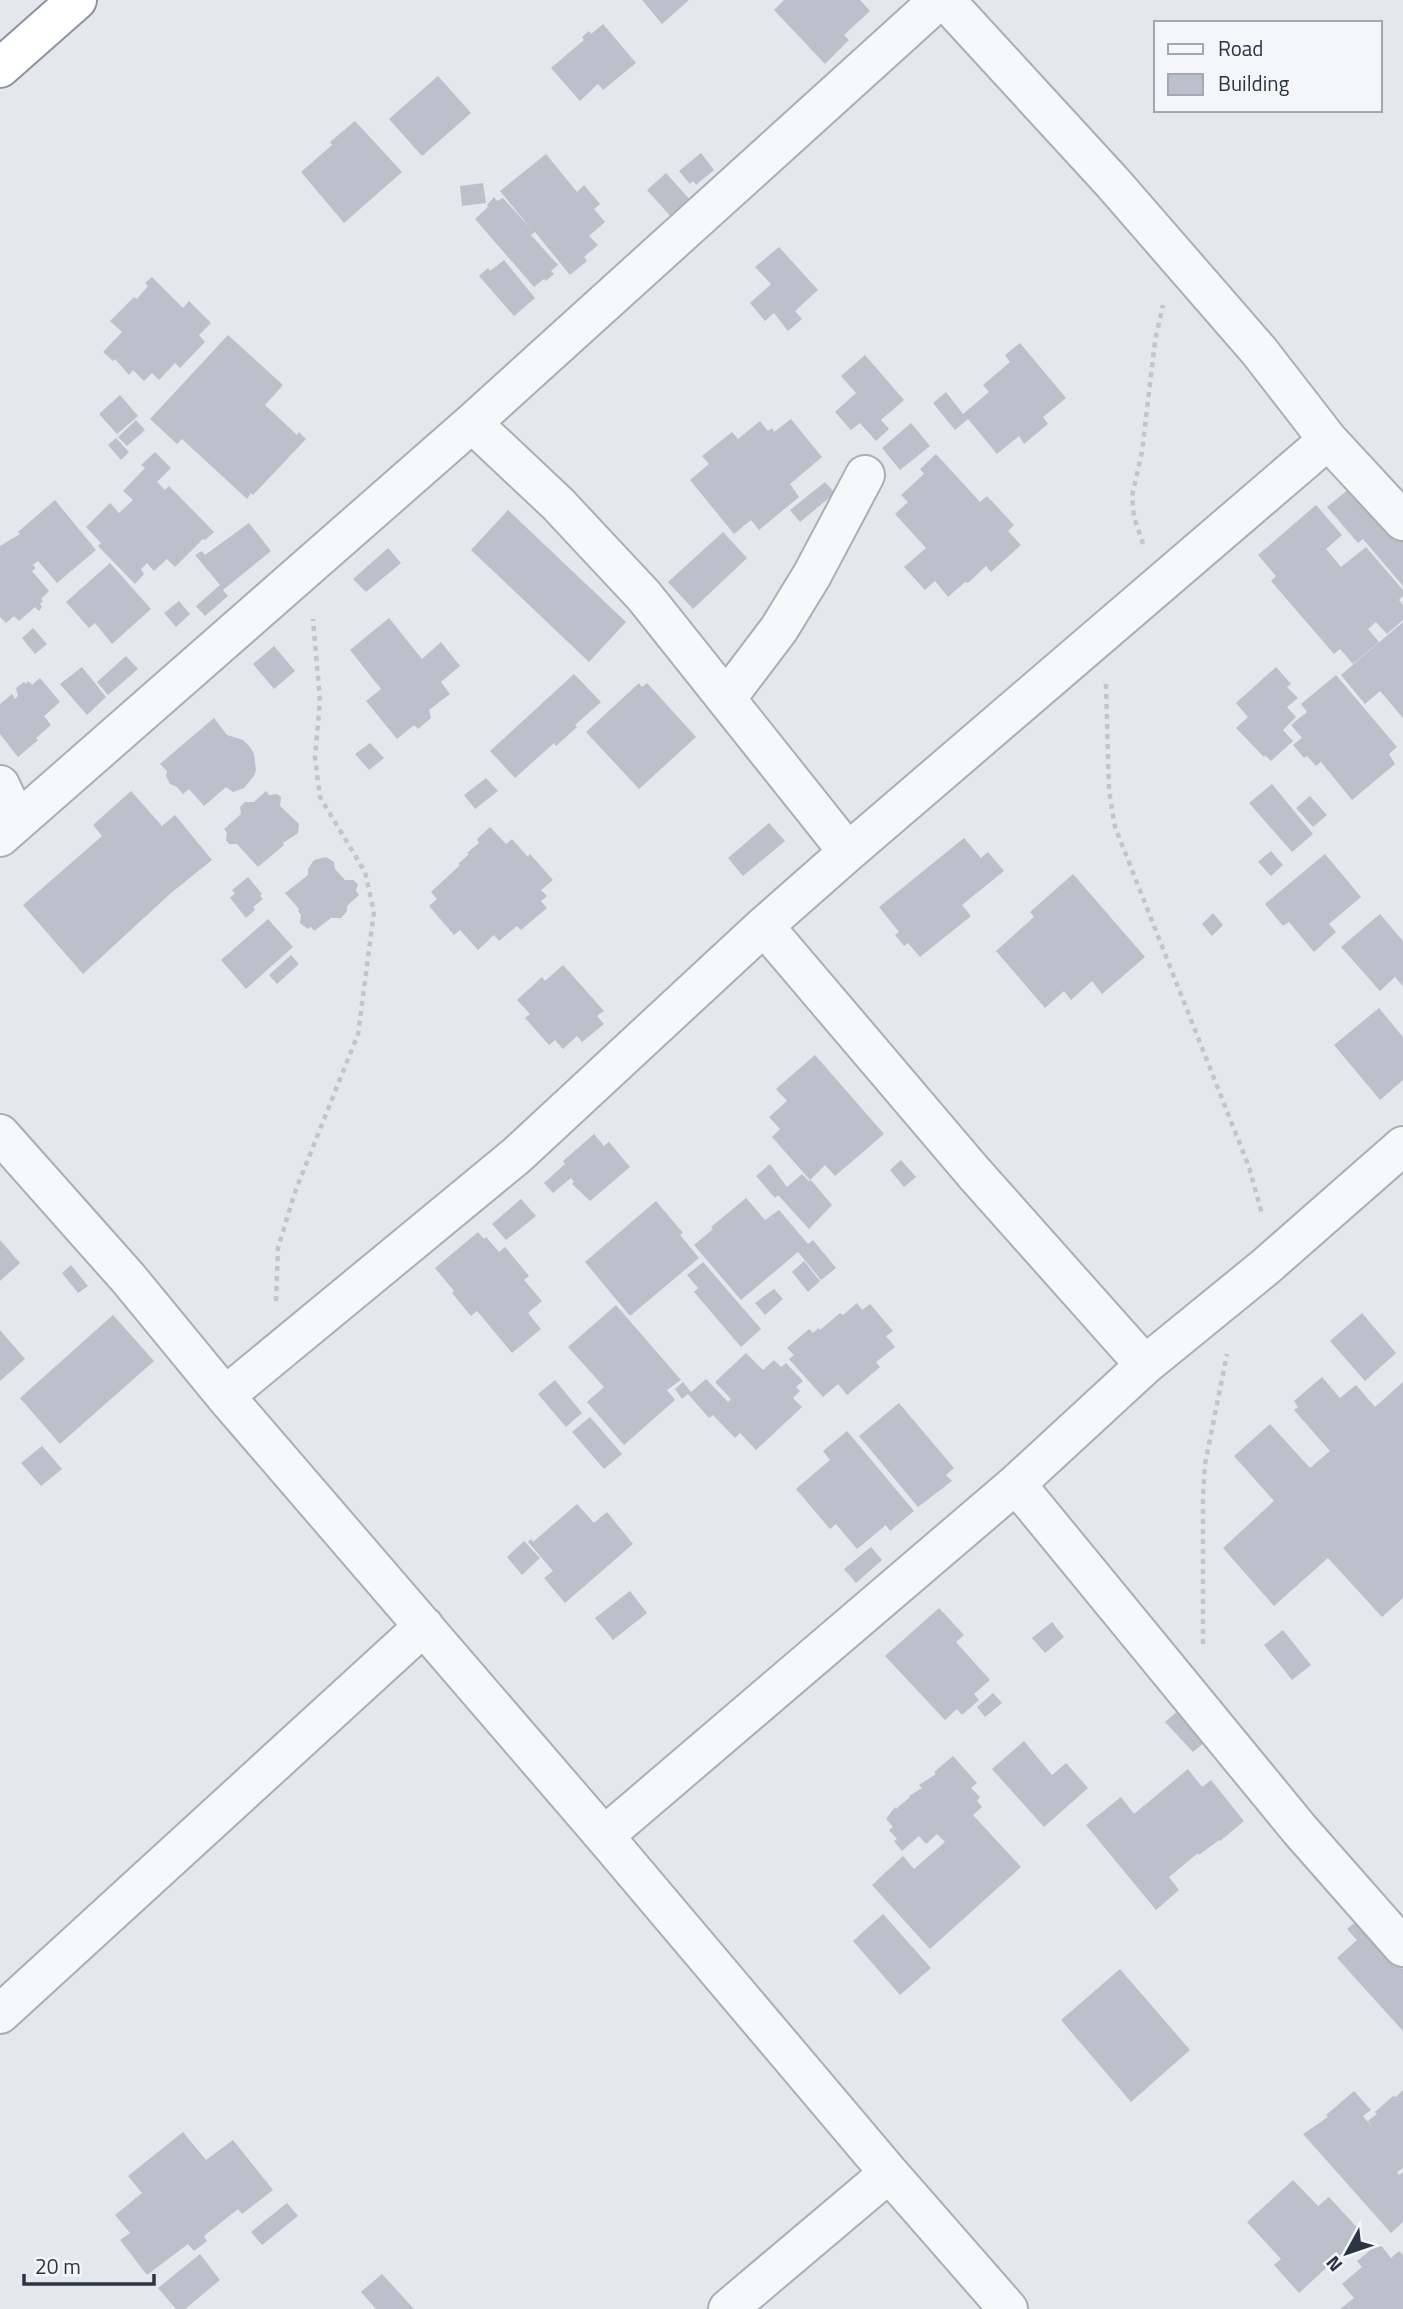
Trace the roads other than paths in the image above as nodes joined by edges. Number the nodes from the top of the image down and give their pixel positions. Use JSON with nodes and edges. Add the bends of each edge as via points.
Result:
{"nodes":[{"id":1,"x":77,"y":0,"type":"edge"},
{"id":2,"x":939,"y":0,"type":"edge"},
{"id":3,"x":945,"y":0,"type":"edge"},
{"id":4,"x":0,"y":68,"type":"edge"},
{"id":5,"x":472,"y":423,"type":"junction"},
{"id":6,"x":1328,"y":440,"type":"junction"},
{"id":7,"x":865,"y":475,"type":"dead end"},
{"id":8,"x":1403,"y":521,"type":"edge"},
{"id":9,"x":726,"y":699,"type":"junction"},
{"id":10,"x":0,"y":785,"type":"edge"},
{"id":11,"x":9,"y":829,"type":"edge"},
{"id":12,"x":848,"y":852,"type":"junction"},
{"id":13,"x":764,"y":926,"type":"junction"},
{"id":14,"x":0,"y":1134,"type":"edge"},
{"id":15,"x":1403,"y":1146,"type":"edge"},
{"id":16,"x":1145,"y":1365,"type":"junction"},
{"id":17,"x":225,"y":1396,"type":"junction"},
{"id":18,"x":1016,"y":1484,"type":"junction"},
{"id":19,"x":424,"y":1626,"type":"junction"},
{"id":20,"x":604,"y":1836,"type":"junction"},
{"id":21,"x":1403,"y":1947,"type":"edge"},
{"id":22,"x":0,"y":2014,"type":"edge"},
{"id":23,"x":889,"y":2173,"type":"junction"},
{"id":24,"x":728,"y":2309,"type":"edge"},
{"id":25,"x":1008,"y":2309,"type":"edge"}],
"edges":[{"from":1,"to":4,"type":"highway"},
{"from":2,"to":5,"type":"street"},
{"from":3,"to":6,"type":"street","via":[[1113,183],[1259,351]]},
{"from":5,"to":9,"type":"street","via":[[625,575]]},
{"from":5,"to":11,"type":"street"},
{"from":6,"to":8,"type":"street"},
{"from":6,"to":12,"type":"street"},
{"from":7,"to":9,"type":"street","via":[[786,618]]},
{"from":9,"to":12,"type":"street"},
{"from":10,"to":11,"type":"street"},
{"from":12,"to":13,"type":"street"},
{"from":13,"to":16,"type":"street"},
{"from":13,"to":17,"type":"street","via":[[516,1156]]},
{"from":14,"to":17,"type":"street"},
{"from":15,"to":16,"type":"street"},
{"from":16,"to":18,"type":"street"},
{"from":17,"to":19,"type":"street"},
{"from":18,"to":20,"type":"street"},
{"from":18,"to":21,"type":"street","via":[[1291,1819]]},
{"from":19,"to":20,"type":"street"},
{"from":19,"to":22,"type":"street"},
{"from":20,"to":23,"type":"street"},
{"from":23,"to":24,"type":"street"},
{"from":23,"to":25,"type":"street"}]}
